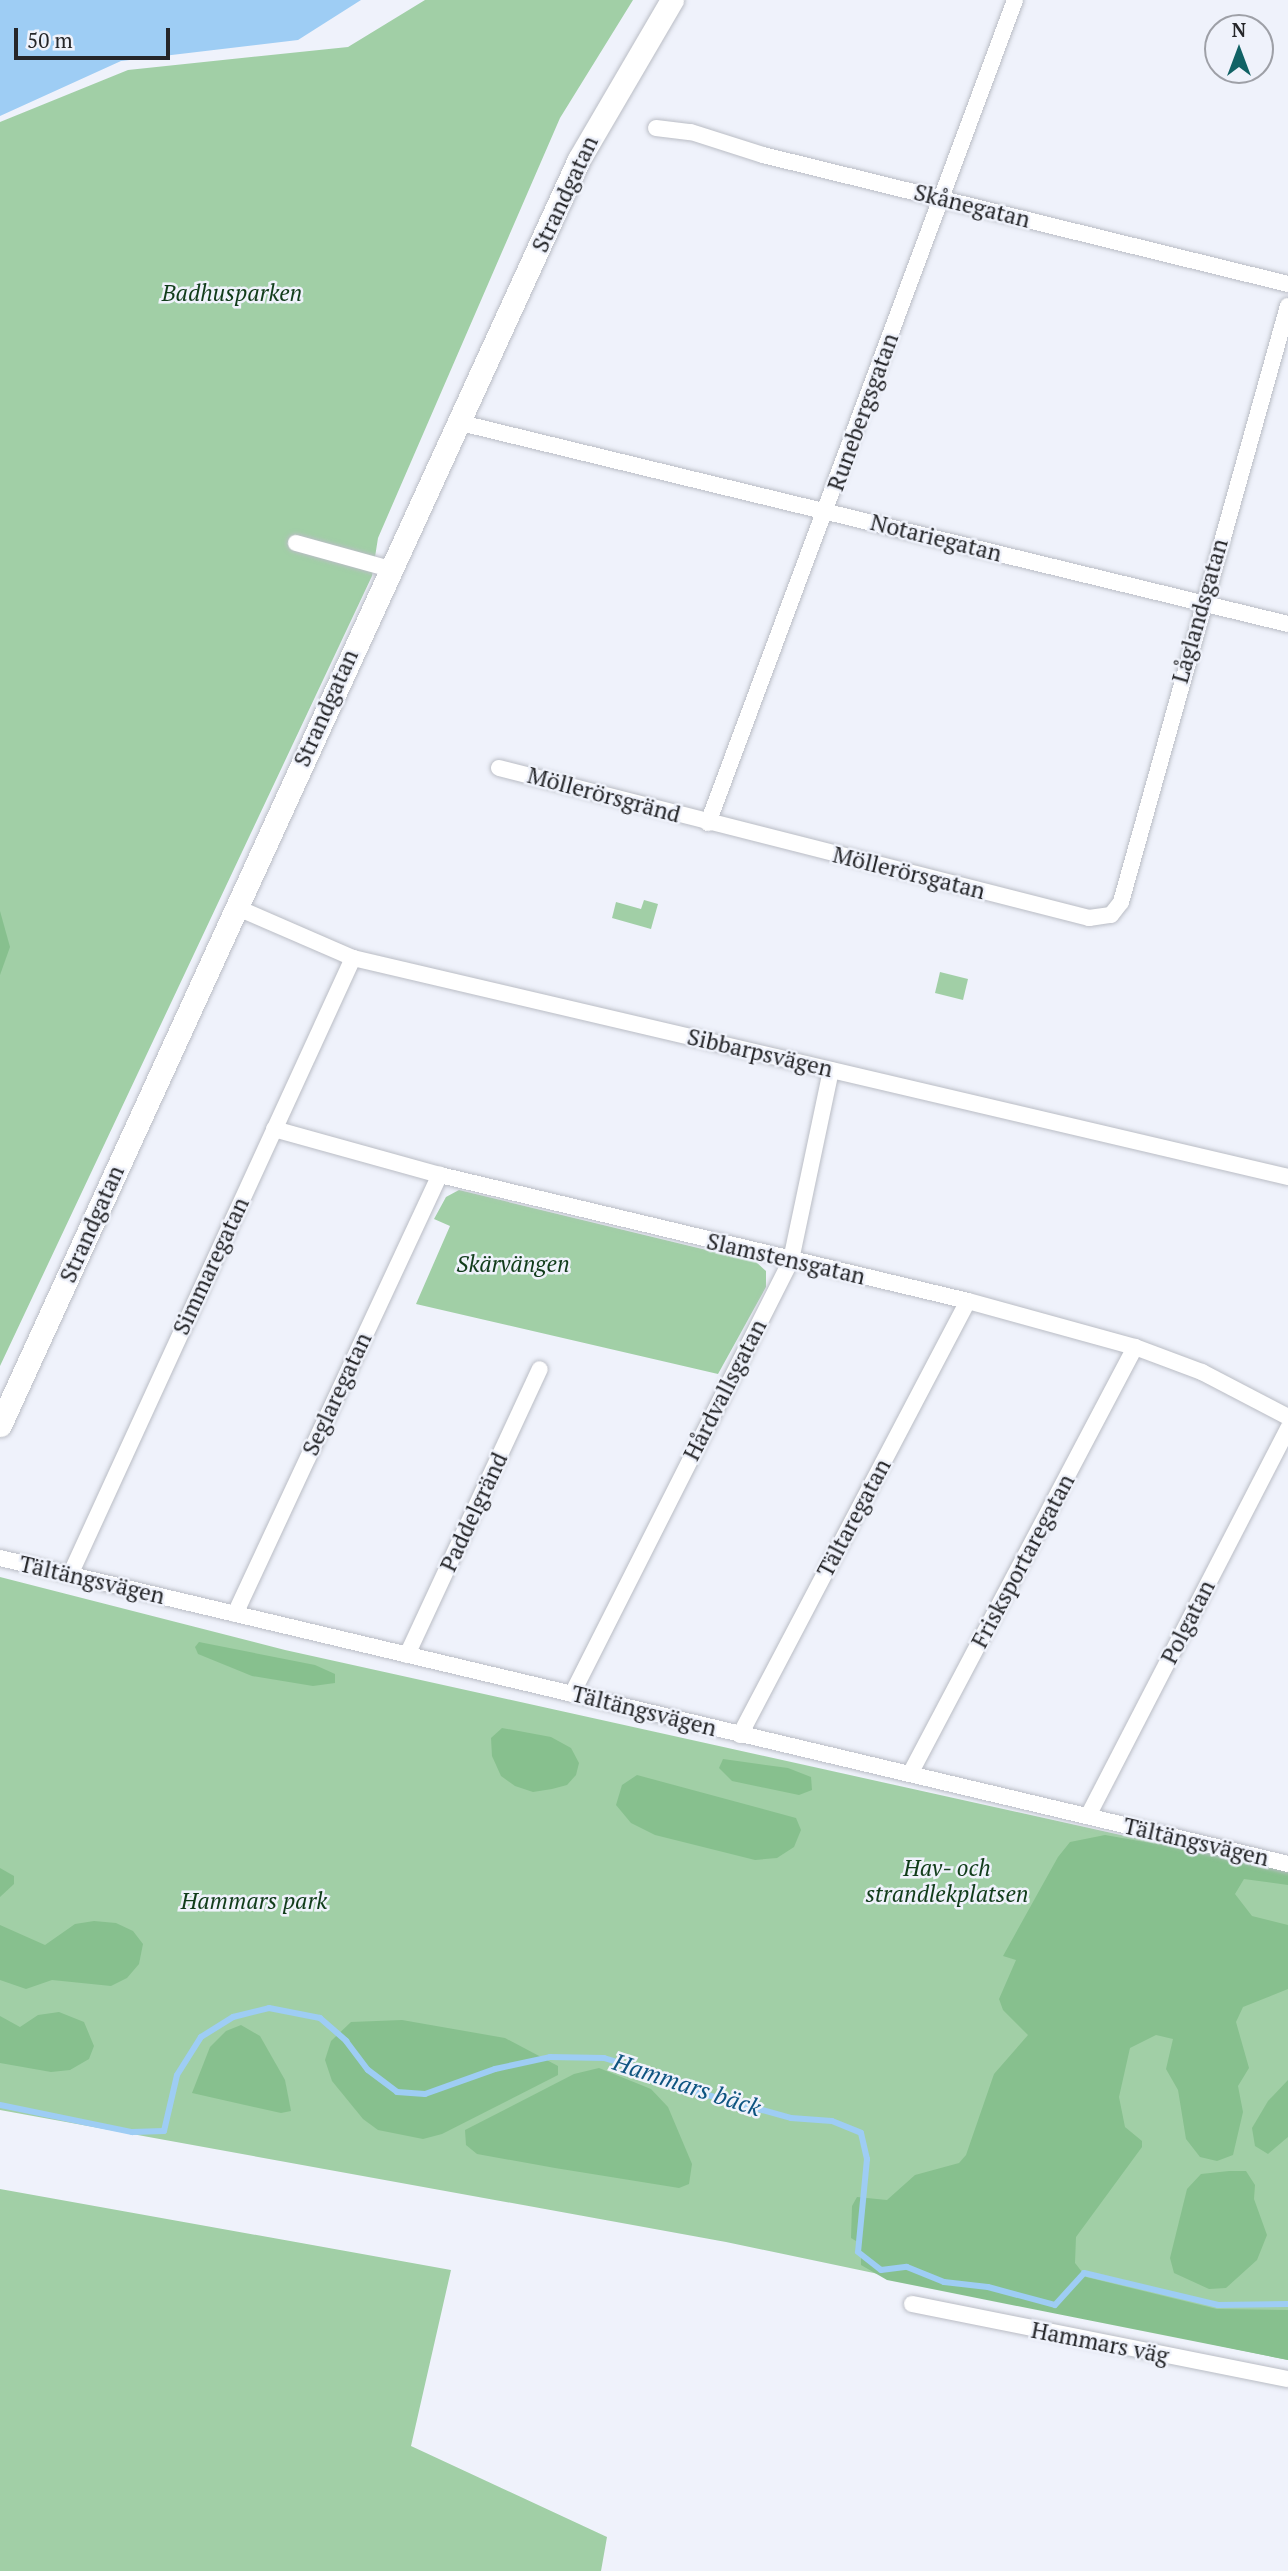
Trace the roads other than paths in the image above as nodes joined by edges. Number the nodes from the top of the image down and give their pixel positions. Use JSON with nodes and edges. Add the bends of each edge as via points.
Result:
{"nodes":[{"id":1,"x":671,"y":0,"type":"edge"},
{"id":2,"x":1015,"y":0,"type":"edge"},
{"id":3,"x":656,"y":128,"type":"dead end"},
{"id":4,"x":940,"y":199,"type":"junction"},
{"id":5,"x":1288,"y":284,"type":"edge"},
{"id":6,"x":1288,"y":306,"type":"edge"},
{"id":7,"x":461,"y":423,"type":"junction"},
{"id":8,"x":827,"y":512,"type":"junction"},
{"id":9,"x":296,"y":542,"type":"dead end"},
{"id":10,"x":390,"y":569,"type":"junction"},
{"id":11,"x":1202,"y":603,"type":"junction"},
{"id":12,"x":1288,"y":624,"type":"edge"},
{"id":13,"x":499,"y":768,"type":"dead end"},
{"id":14,"x":708,"y":823,"type":"junction"},
{"id":15,"x":238,"y":908,"type":"junction"},
{"id":16,"x":1111,"y":915,"type":"joint"},
{"id":17,"x":353,"y":958,"type":"junction"},
{"id":18,"x":831,"y":1070,"type":"junction"},
{"id":19,"x":274,"y":1129,"type":"junction"},
{"id":20,"x":440,"y":1175,"type":"junction"},
{"id":21,"x":1288,"y":1177,"type":"edge"},
{"id":22,"x":791,"y":1260,"type":"junction"},
{"id":23,"x":968,"y":1301,"type":"junction"},
{"id":24,"x":1135,"y":1347,"type":"junction"},
{"id":25,"x":540,"y":1368,"type":"dead end"},
{"id":26,"x":1288,"y":1417,"type":"edge"},
{"id":27,"x":0,"y":1425,"type":"edge"},
{"id":28,"x":1288,"y":1429,"type":"edge"},
{"id":29,"x":0,"y":1558,"type":"edge"},
{"id":30,"x":70,"y":1575,"type":"junction"},
{"id":31,"x":234,"y":1614,"type":"junction"},
{"id":32,"x":407,"y":1655,"type":"junction"},
{"id":33,"x":572,"y":1694,"type":"junction"},
{"id":34,"x":740,"y":1735,"type":"junction"},
{"id":35,"x":910,"y":1774,"type":"junction"},
{"id":36,"x":1087,"y":1816,"type":"junction"},
{"id":37,"x":1288,"y":1864,"type":"edge"},
{"id":38,"x":912,"y":2304,"type":"dead end"},
{"id":39,"x":1288,"y":2379,"type":"edge"}],
"edges":[{"from":1,"to":7,"type":"street","name":"Strandgatan","via":[[579,159]]},
{"from":2,"to":4,"type":"street","name":"Runebergsgatan"},
{"from":3,"to":4,"type":"street","name":"Skånegatan","via":[[691,132]]},
{"from":4,"to":5,"type":"street","name":"Skånegatan"},
{"from":4,"to":8,"type":"street","name":"Runebergsgatan"},
{"from":6,"to":11,"type":"street","name":"Låglandsgatan"},
{"from":7,"to":8,"type":"street","name":"Notariegatan"},
{"from":7,"to":10,"type":"street","name":"Strandgatan"},
{"from":8,"to":11,"type":"street","name":"Notariegatan"},
{"from":8,"to":14,"type":"street","name":"Runebergsgatan"},
{"from":9,"to":10,"type":"street"},
{"from":10,"to":15,"type":"street","name":"Strandgatan"},
{"from":11,"to":12,"type":"street","name":"Notariegatan"},
{"from":11,"to":16,"type":"street","name":"Låglandsgatan","via":[[1121,902]]},
{"from":13,"to":14,"type":"street","name":"Möllerörsgränd"},
{"from":14,"to":16,"type":"street","name":"Möllerörsgatan","via":[[1088,918]]},
{"from":15,"to":17,"type":"street","name":"Sibbarpsvägen"},
{"from":15,"to":27,"type":"street","name":"Strandgatan"},
{"from":17,"to":18,"type":"street","name":"Sibbarpsvägen"},
{"from":17,"to":19,"type":"street","name":"Simmaregatan"},
{"from":18,"to":21,"type":"street","name":"Sibbarpsvägen"},
{"from":18,"to":22,"type":"street","name":"Hårdvallsgatan"},
{"from":19,"to":20,"type":"street","name":"Slamstensgatan"},
{"from":19,"to":30,"type":"street","name":"Simmaregatan"},
{"from":20,"to":22,"type":"street","name":"Slamstensgatan"},
{"from":20,"to":31,"type":"street","name":"Seglaregatan"},
{"from":22,"to":23,"type":"street","name":"Slamstensgatan"},
{"from":22,"to":33,"type":"street","name":"Hårdvallsgatan"},
{"from":23,"to":24,"type":"street","name":"Slamstensgatan"},
{"from":23,"to":34,"type":"street","name":"Tältaregatan"},
{"from":24,"to":26,"type":"street","name":"Slamstensgatan","via":[[1202,1372]]},
{"from":24,"to":35,"type":"street","name":"Frisksportaregatan"},
{"from":25,"to":32,"type":"street","name":"Paddelgränd"},
{"from":28,"to":36,"type":"street","name":"Polgatan"},
{"from":29,"to":30,"type":"street","name":"Tältängsvägen"},
{"from":30,"to":31,"type":"street","name":"Tältängsvägen"},
{"from":31,"to":32,"type":"street","name":"Tältängsvägen"},
{"from":32,"to":33,"type":"street","name":"Tältängsvägen"},
{"from":33,"to":34,"type":"street","name":"Tältängsvägen"},
{"from":34,"to":35,"type":"street","name":"Tältängsvägen"},
{"from":35,"to":36,"type":"street","name":"Tältängsvägen"},
{"from":36,"to":37,"type":"street","name":"Tältängsvägen"},
{"from":38,"to":39,"type":"street","name":"Hammars väg"}]}
